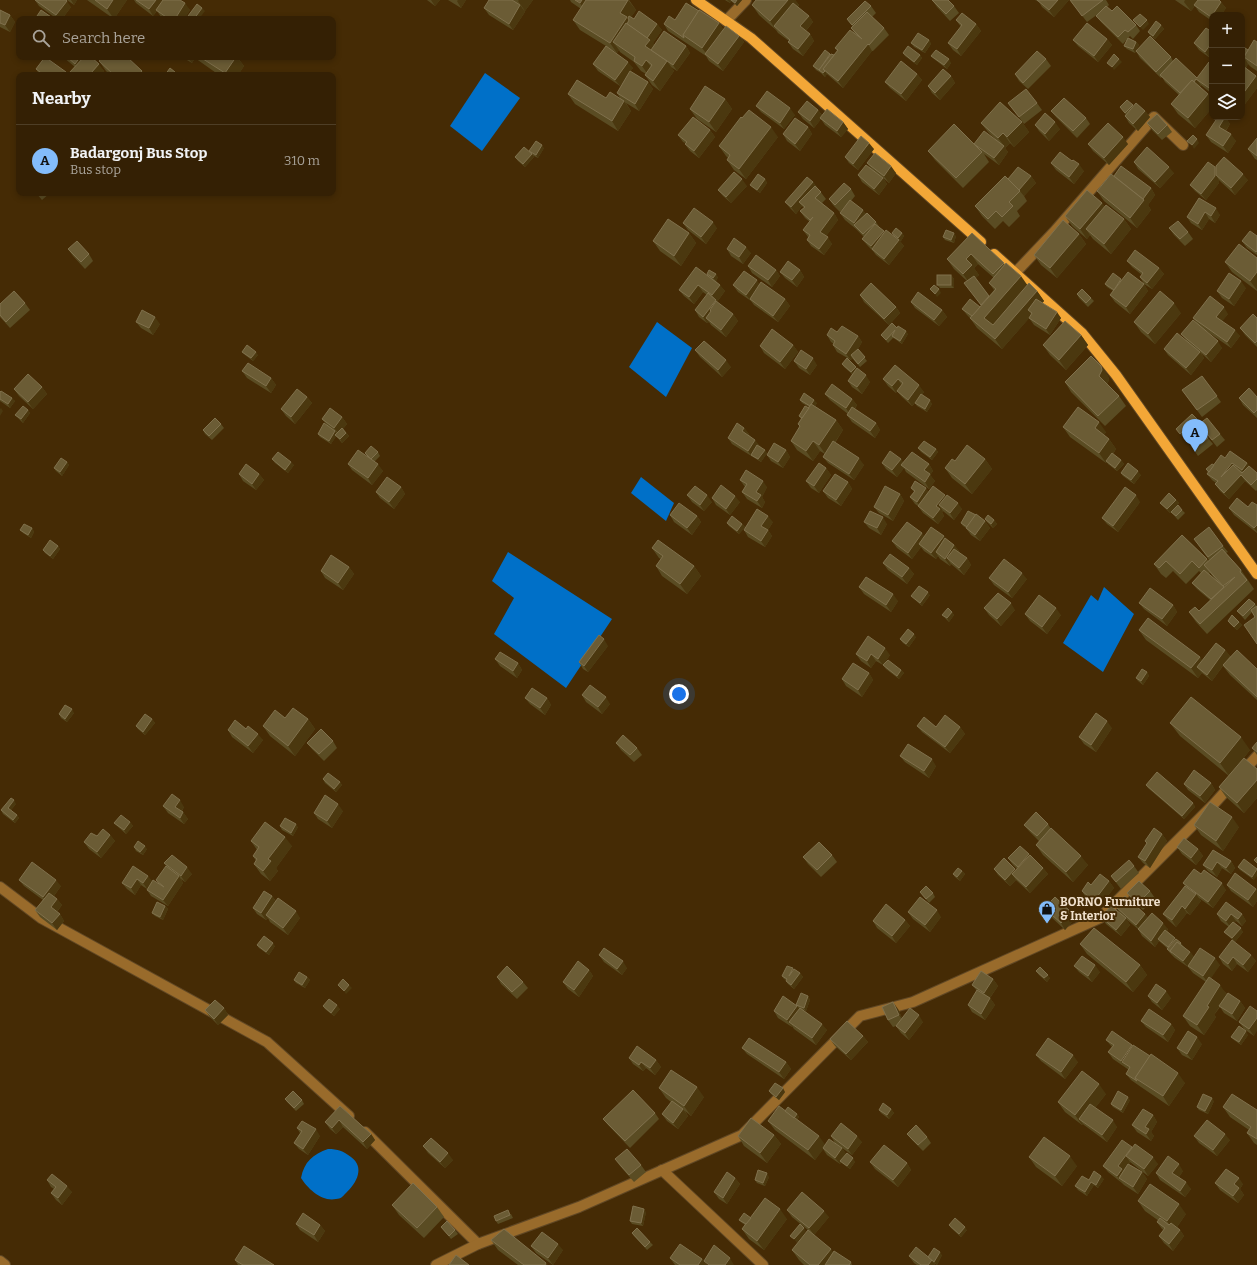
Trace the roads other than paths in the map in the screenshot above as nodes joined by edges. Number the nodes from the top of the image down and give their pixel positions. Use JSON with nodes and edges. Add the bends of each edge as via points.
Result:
{"nodes":[{"id":1,"x":696,"y":0,"type":"edge"},
{"id":2,"x":746,"y":0,"type":"edge"},
{"id":3,"x":726,"y":21,"type":"junction"},
{"id":4,"x":1183,"y":145,"type":"dead end"},
{"id":5,"x":1015,"y":273,"type":"junction"},
{"id":6,"x":1257,"y":574,"type":"edge"},
{"id":7,"x":1257,"y":756,"type":"edge"},
{"id":8,"x":0,"y":887,"type":"edge"},
{"id":9,"x":662,"y":1170,"type":"junction"},
{"id":10,"x":478,"y":1244,"type":"junction"},
{"id":11,"x":0,"y":1261,"type":"edge"},
{"id":12,"x":5,"y":1265,"type":"edge"},
{"id":13,"x":436,"y":1265,"type":"edge"},
{"id":14,"x":763,"y":1265,"type":"edge"}],
"edges":[{"from":1,"to":3,"type":"main road"},
{"from":2,"to":3,"type":"street"},
{"from":3,"to":5,"type":"main road","via":[[751,38]]},
{"from":4,"to":5,"type":"street","via":[[1154,117]]},
{"from":5,"to":6,"type":"main road","via":[[1082,333],[1116,376]]},
{"from":7,"to":9,"type":"street","via":[[1213,805],[1100,918],[913,1002],[860,1016],[742,1135]]},
{"from":8,"to":10,"type":"street","via":[[41,918],[267,1042],[332,1100]]},
{"from":9,"to":10,"type":"street","via":[[579,1207]]},
{"from":9,"to":14,"type":"street"},
{"from":10,"to":13,"type":"street"},
{"from":11,"to":12,"type":"street"}]}
